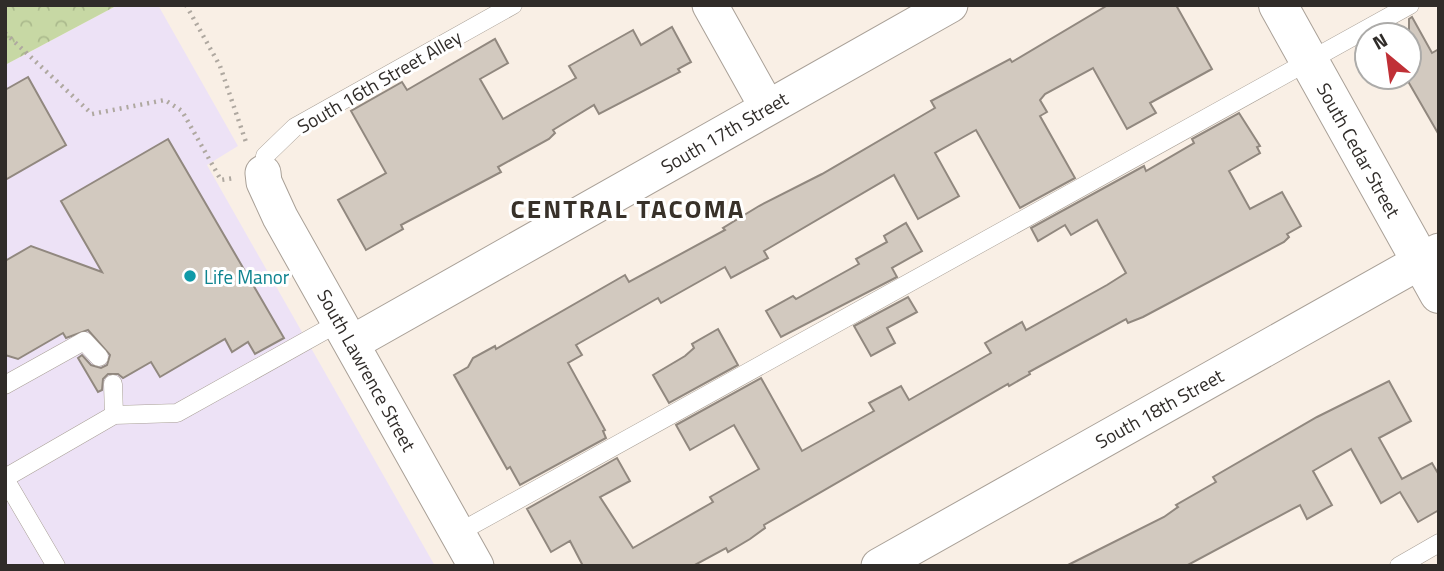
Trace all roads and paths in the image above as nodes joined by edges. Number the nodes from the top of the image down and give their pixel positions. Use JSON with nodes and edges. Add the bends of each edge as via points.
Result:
{"nodes":[{"id":1,"x":186,"y":5,"type":"edge"},
{"id":2,"x":513,"y":5,"type":"edge"},
{"id":3,"x":710,"y":5,"type":"edge"},
{"id":4,"x":950,"y":5,"type":"edge"},
{"id":5,"x":1279,"y":5,"type":"edge"},
{"id":6,"x":1410,"y":5,"type":"edge"},
{"id":7,"x":5,"y":33,"type":"edge"},
{"id":8,"x":1310,"y":61,"type":"junction"},
{"id":9,"x":767,"y":107,"type":"junction"},
{"id":10,"x":262,"y":173,"type":"junction"},
{"id":11,"x":1430,"y":256,"type":"edge"},
{"id":12,"x":1439,"y":294,"type":"edge"},
{"id":13,"x":346,"y":333,"type":"junction"},
{"id":14,"x":99,"y":357,"type":"dead end"},
{"id":15,"x":113,"y":384,"type":"dead end"},
{"id":16,"x":5,"y":385,"type":"edge"},
{"id":17,"x":114,"y":415,"type":"junction"},
{"id":18,"x":5,"y":478,"type":"edge"},
{"id":19,"x":458,"y":533,"type":"junction"},
{"id":20,"x":1439,"y":543,"type":"edge"},
{"id":21,"x":56,"y":566,"type":"edge"},
{"id":22,"x":476,"y":566,"type":"edge"},
{"id":23,"x":879,"y":566,"type":"edge"},
{"id":24,"x":1399,"y":566,"type":"edge"}],
"edges":[{"from":1,"to":10,"type":"path","via":[[220,66],[244,141]]},
{"from":2,"to":10,"type":"lane","name":"South 16th Street Alley","via":[[295,127],[265,156]]},
{"from":3,"to":9,"type":"street"},
{"from":4,"to":9,"type":"street","name":"South 17th Street"},
{"from":5,"to":8,"type":"main road","name":"South Cedar Street"},
{"from":6,"to":8,"type":"lane"},
{"from":7,"to":10,"type":"path","via":[[93,114],[165,100],[182,111],[221,180]]},
{"from":8,"to":11,"type":"main road","name":"South Cedar Street"},
{"from":8,"to":19,"type":"lane"},
{"from":9,"to":13,"type":"street","name":"South 17th Street"},
{"from":10,"to":13,"type":"street","name":"South Lawrence Street","via":[[280,217]]},
{"from":11,"to":12,"type":"main road","name":"South Cedar Street"},
{"from":11,"to":23,"type":"street","name":"South 18th Street"},
{"from":13,"to":17,"type":"lane","via":[[177,413]]},
{"from":13,"to":19,"type":"street","name":"South Lawrence Street"},
{"from":14,"to":16,"type":"lane","via":[[84,341]]},
{"from":15,"to":17,"type":"lane"},
{"from":17,"to":18,"type":"lane"},
{"from":18,"to":21,"type":"lane"},
{"from":19,"to":22,"type":"street","name":"South Lawrence Street"},
{"from":20,"to":24,"type":"lane"}]}
